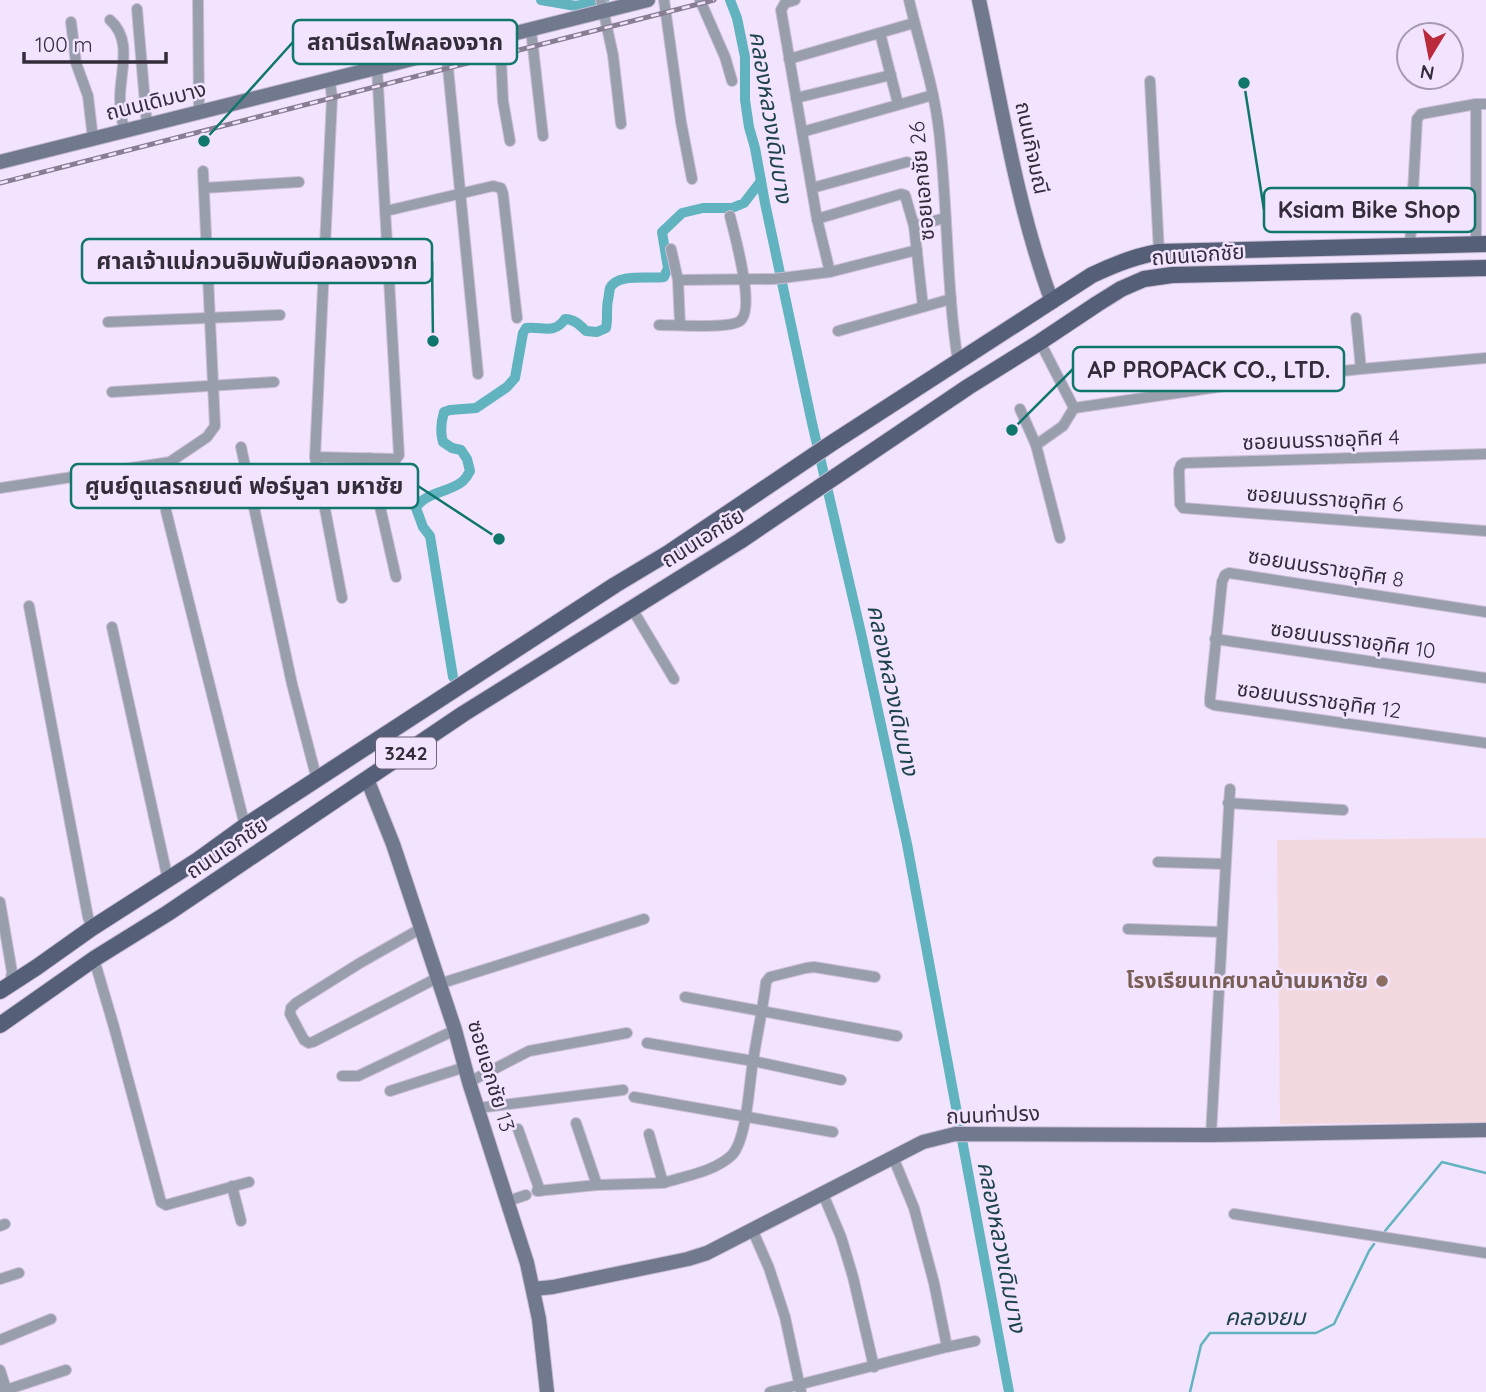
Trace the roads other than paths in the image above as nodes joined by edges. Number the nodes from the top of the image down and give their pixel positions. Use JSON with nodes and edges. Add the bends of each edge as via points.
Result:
{"nodes":[{"id":1,"x":198,"y":0,"type":"edge"},
{"id":2,"x":648,"y":0,"type":"edge"},
{"id":3,"x":663,"y":0,"type":"edge"},
{"id":4,"x":700,"y":0,"type":"edge"},
{"id":5,"x":795,"y":0,"type":"edge"},
{"id":6,"x":909,"y":0,"type":"edge"},
{"id":7,"x":979,"y":0,"type":"edge"},
{"id":8,"x":604,"y":7,"type":"edge"},
{"id":9,"x":136,"y":9,"type":"dead end"},
{"id":10,"x":110,"y":20,"type":"dead end"},
{"id":11,"x":71,"y":22,"type":"dead end"},
{"id":12,"x":914,"y":23,"type":"junction"},
{"id":13,"x":531,"y":30,"type":"junction"},
{"id":14,"x":880,"y":33,"type":"junction"},
{"id":15,"x":500,"y":38,"type":"junction"},
{"id":16,"x":444,"y":52,"type":"junction"},
{"id":17,"x":789,"y":59,"type":"junction"},
{"id":18,"x":377,"y":68,"type":"junction"},
{"id":19,"x":891,"y":75,"type":"junction"},
{"id":20,"x":330,"y":80,"type":"junction"},
{"id":21,"x":732,"y":81,"type":"dead end"},
{"id":22,"x":1150,"y":81,"type":"dead end"},
{"id":23,"x":933,"y":95,"type":"junction"},
{"id":24,"x":796,"y":98,"type":"junction"},
{"id":25,"x":898,"y":104,"type":"junction"},
{"id":26,"x":1481,"y":104,"type":"edge"},
{"id":27,"x":199,"y":112,"type":"junction"},
{"id":28,"x":621,"y":124,"type":"dead end"},
{"id":29,"x":147,"y":126,"type":"junction"},
{"id":30,"x":124,"y":131,"type":"junction"},
{"id":31,"x":802,"y":132,"type":"junction"},
{"id":32,"x":543,"y":136,"type":"dead end"},
{"id":33,"x":93,"y":139,"type":"junction"},
{"id":34,"x":510,"y":141,"type":"dead end"},
{"id":35,"x":0,"y":162,"type":"edge"},
{"id":36,"x":907,"y":162,"type":"dead end"},
{"id":37,"x":203,"y":172,"type":"dead end"},
{"id":38,"x":692,"y":179,"type":"dead end"},
{"id":39,"x":299,"y":182,"type":"dead end"},
{"id":40,"x":204,"y":188,"type":"junction"},
{"id":41,"x":812,"y":188,"type":"junction"},
{"id":42,"x":460,"y":194,"type":"junction"},
{"id":43,"x":386,"y":211,"type":"junction"},
{"id":44,"x":730,"y":216,"type":"dead end"},
{"id":45,"x":945,"y":218,"type":"junction"},
{"id":46,"x":817,"y":219,"type":"junction"},
{"id":47,"x":914,"y":226,"type":"junction"},
{"id":48,"x":1481,"y":244,"type":"edge"},
{"id":49,"x":292,"y":246,"type":"dead end"},
{"id":50,"x":1410,"y":246,"type":"junction"},
{"id":51,"x":671,"y":249,"type":"dead end"},
{"id":52,"x":917,"y":250,"type":"junction"},
{"id":53,"x":207,"y":251,"type":"junction"},
{"id":54,"x":1159,"y":252,"type":"junction"},
{"id":55,"x":1486,"y":268,"type":"edge"},
{"id":56,"x":830,"y":272,"type":"junction"},
{"id":57,"x":744,"y":278,"type":"junction"},
{"id":58,"x":678,"y":279,"type":"junction"},
{"id":59,"x":951,"y":299,"type":"junction"},
{"id":60,"x":1052,"y":302,"type":"junction"},
{"id":61,"x":923,"y":307,"type":"junction"},
{"id":62,"x":280,"y":315,"type":"dead end"},
{"id":63,"x":210,"y":318,"type":"junction"},
{"id":64,"x":517,"y":318,"type":"dead end"},
{"id":65,"x":1356,"y":318,"type":"dead end"},
{"id":66,"x":108,"y":322,"type":"dead end"},
{"id":67,"x":659,"y":325,"type":"dead end"},
{"id":68,"x":680,"y":325,"type":"junction"},
{"id":69,"x":1060,"y":328,"type":"junction"},
{"id":70,"x":838,"y":331,"type":"dead end"},
{"id":71,"x":1040,"y":342,"type":"junction"},
{"id":72,"x":1486,"y":358,"type":"edge"},
{"id":73,"x":958,"y":362,"type":"junction"},
{"id":74,"x":1361,"y":369,"type":"junction"},
{"id":75,"x":478,"y":374,"type":"dead end"},
{"id":76,"x":274,"y":382,"type":"dead end"},
{"id":77,"x":213,"y":386,"type":"junction"},
{"id":78,"x":112,"y":392,"type":"dead end"},
{"id":79,"x":1074,"y":408,"type":"junction"},
{"id":80,"x":1020,"y":409,"type":"dead end"},
{"id":81,"x":1036,"y":445,"type":"junction"},
{"id":82,"x":241,"y":447,"type":"dead end"},
{"id":83,"x":1486,"y":454,"type":"edge"},
{"id":84,"x":315,"y":457,"type":"junction"},
{"id":85,"x":369,"y":458,"type":"junction"},
{"id":86,"x":1180,"y":487,"type":"joint"},
{"id":87,"x":0,"y":488,"type":"edge"},
{"id":88,"x":166,"y":511,"type":"dead end"},
{"id":89,"x":1486,"y":531,"type":"edge"},
{"id":90,"x":1060,"y":538,"type":"dead end"},
{"id":91,"x":396,"y":577,"type":"dead end"},
{"id":92,"x":342,"y":598,"type":"dead end"},
{"id":93,"x":29,"y":606,"type":"dead end"},
{"id":94,"x":631,"y":607,"type":"junction"},
{"id":95,"x":1486,"y":612,"type":"edge"},
{"id":96,"x":112,"y":627,"type":"dead end"},
{"id":97,"x":1215,"y":639,"type":"junction"},
{"id":98,"x":1486,"y":678,"type":"edge"},
{"id":99,"x":674,"y":679,"type":"dead end"},
{"id":100,"x":1486,"y":743,"type":"edge"},
{"id":101,"x":367,"y":779,"type":"junction"},
{"id":102,"x":317,"y":780,"type":"junction"},
{"id":103,"x":1230,"y":789,"type":"dead end"},
{"id":104,"x":1228,"y":803,"type":"junction"},
{"id":105,"x":1343,"y":810,"type":"dead end"},
{"id":106,"x":245,"y":826,"type":"junction"},
{"id":107,"x":1158,"y":862,"type":"dead end"},
{"id":108,"x":1225,"y":864,"type":"junction"},
{"id":109,"x":168,"y":880,"type":"junction"},
{"id":110,"x":0,"y":902,"type":"edge"},
{"id":111,"x":644,"y":919,"type":"dead end"},
{"id":112,"x":92,"y":928,"type":"junction"},
{"id":113,"x":420,"y":929,"type":"junction"},
{"id":114,"x":1128,"y":929,"type":"dead end"},
{"id":115,"x":1222,"y":932,"type":"junction"},
{"id":116,"x":94,"y":959,"type":"junction"},
{"id":117,"x":874,"y":977,"type":"dead end"},
{"id":118,"x":438,"y":981,"type":"junction"},
{"id":119,"x":5,"y":988,"type":"edge"},
{"id":120,"x":685,"y":997,"type":"dead end"},
{"id":121,"x":762,"y":1012,"type":"junction"},
{"id":122,"x":0,"y":1025,"type":"edge"},
{"id":123,"x":455,"y":1030,"type":"junction"},
{"id":124,"x":627,"y":1033,"type":"dead end"},
{"id":125,"x":897,"y":1036,"type":"dead end"},
{"id":126,"x":647,"y":1043,"type":"dead end"},
{"id":127,"x":753,"y":1061,"type":"junction"},
{"id":128,"x":467,"y":1074,"type":"junction"},
{"id":129,"x":342,"y":1076,"type":"dead end"},
{"id":130,"x":841,"y":1080,"type":"dead end"},
{"id":131,"x":623,"y":1090,"type":"dead end"},
{"id":132,"x":390,"y":1091,"type":"dead end"},
{"id":133,"x":634,"y":1097,"type":"dead end"},
{"id":134,"x":478,"y":1108,"type":"junction"},
{"id":135,"x":745,"y":1118,"type":"junction"},
{"id":136,"x":576,"y":1123,"type":"dead end"},
{"id":137,"x":518,"y":1129,"type":"dead end"},
{"id":138,"x":1486,"y":1130,"type":"edge"},
{"id":139,"x":833,"y":1132,"type":"dead end"},
{"id":140,"x":649,"y":1134,"type":"dead end"},
{"id":141,"x":1211,"y":1135,"type":"junction"},
{"id":142,"x":893,"y":1157,"type":"junction"},
{"id":143,"x":248,"y":1182,"type":"dead end"},
{"id":144,"x":663,"y":1183,"type":"junction"},
{"id":145,"x":597,"y":1185,"type":"junction"},
{"id":146,"x":232,"y":1186,"type":"junction"},
{"id":147,"x":534,"y":1192,"type":"junction"},
{"id":148,"x":823,"y":1194,"type":"junction"},
{"id":149,"x":508,"y":1201,"type":"junction"},
{"id":150,"x":1234,"y":1214,"type":"dead end"},
{"id":151,"x":241,"y":1221,"type":"dead end"},
{"id":152,"x":752,"y":1229,"type":"junction"},
{"id":153,"x":1486,"y":1253,"type":"edge"},
{"id":154,"x":19,"y":1273,"type":"dead end"},
{"id":155,"x":0,"y":1279,"type":"edge"},
{"id":156,"x":533,"y":1289,"type":"junction"},
{"id":157,"x":51,"y":1319,"type":"dead end"},
{"id":158,"x":0,"y":1340,"type":"edge"},
{"id":159,"x":975,"y":1341,"type":"dead end"},
{"id":160,"x":947,"y":1347,"type":"junction"},
{"id":161,"x":874,"y":1367,"type":"junction"},
{"id":162,"x":0,"y":1370,"type":"edge"},
{"id":163,"x":66,"y":1370,"type":"dead end"},
{"id":164,"x":801,"y":1388,"type":"edge"},
{"id":165,"x":4,"y":1391,"type":"edge"},
{"id":166,"x":547,"y":1392,"type":"edge"},
{"id":167,"x":770,"y":1392,"type":"edge"}],
"edges":[{"from":1,"to":27,"type":"street"},
{"from":2,"to":8,"type":"street","name":"ถนนเดิมบาง"},
{"from":3,"to":38,"type":"street"},
{"from":4,"to":21,"type":"street"},
{"from":5,"to":17,"type":"street","via":[[781,10]]},
{"from":6,"to":12,"type":"street","name":"ซอยเอกชัย 26"},
{"from":7,"to":60,"type":"street","name":"ถนนกิจมณี","via":[[1010,156]]},
{"from":8,"to":13,"type":"street","name":"ถนนเดิมบาง"},
{"from":8,"to":28,"type":"street"},
{"from":9,"to":29,"type":"street"},
{"from":10,"to":30,"type":"street","via":[[118,26],[123,41],[120,97]]},
{"from":11,"to":33,"type":"street"},
{"from":12,"to":14,"type":"street"},
{"from":12,"to":23,"type":"street","name":"ซอยเอกชัย 26"},
{"from":13,"to":15,"type":"street","name":"ถนนเดิมบาง"},
{"from":13,"to":32,"type":"street"},
{"from":14,"to":17,"type":"street"},
{"from":14,"to":19,"type":"street"},
{"from":15,"to":16,"type":"street","name":"ถนนเดิมบาง"},
{"from":15,"to":34,"type":"street"},
{"from":16,"to":18,"type":"street","name":"ถนนเดิมบาง"},
{"from":16,"to":42,"type":"street"},
{"from":17,"to":24,"type":"street"},
{"from":18,"to":20,"type":"street","name":"ถนนเดิมบาง"},
{"from":18,"to":43,"type":"street"},
{"from":19,"to":24,"type":"street"},
{"from":19,"to":25,"type":"street"},
{"from":20,"to":27,"type":"street","name":"ถนนเดิมบาง"},
{"from":20,"to":84,"type":"street"},
{"from":22,"to":54,"type":"street"},
{"from":23,"to":25,"type":"street"},
{"from":23,"to":45,"type":"street","name":"ซอยเอกชัย 26"},
{"from":24,"to":31,"type":"street"},
{"from":25,"to":31,"type":"street"},
{"from":26,"to":48,"type":"street"},
{"from":26,"to":50,"type":"street","via":[[1421,114],[1417,119]]},
{"from":27,"to":29,"type":"street","name":"ถนนเดิมบาง"},
{"from":29,"to":30,"type":"street","name":"ถนนเดิมบาง"},
{"from":30,"to":33,"type":"street","name":"ถนนเดิมบาง"},
{"from":31,"to":41,"type":"street"},
{"from":33,"to":35,"type":"street","name":"ถนนเดิมบาง"},
{"from":36,"to":41,"type":"street"},
{"from":37,"to":40,"type":"street"},
{"from":39,"to":40,"type":"street"},
{"from":40,"to":53,"type":"street"},
{"from":41,"to":46,"type":"street"},
{"from":42,"to":43,"type":"street"},
{"from":42,"to":64,"type":"street","via":[[493,186],[502,190]]},
{"from":42,"to":75,"type":"street"},
{"from":43,"to":85,"type":"street","via":[[399,455],[396,459]]},
{"from":44,"to":57,"type":"street"},
{"from":45,"to":47,"type":"street"},
{"from":45,"to":59,"type":"street","name":"ซอยเอกชัย 26"},
{"from":46,"to":47,"type":"street","via":[[901,194]]},
{"from":46,"to":56,"type":"street"},
{"from":47,"to":52,"type":"street"},
{"from":48,"to":50,"type":"main road","name":"ถนนเอกชัย"},
{"from":49,"to":53,"type":"street"},
{"from":50,"to":54,"type":"main road","name":"ถนนเอกชัย"},
{"from":51,"to":58,"type":"street"},
{"from":52,"to":56,"type":"street"},
{"from":52,"to":61,"type":"street"},
{"from":53,"to":63,"type":"street"},
{"from":54,"to":60,"type":"main road","name":"ถนนเอกชัย","via":[[1114,265]]},
{"from":55,"to":69,"type":"main road","name":"ถนนเอกชัย","via":[[1172,275],[1144,279],[1121,289]]},
{"from":56,"to":57,"type":"street"},
{"from":57,"to":58,"type":"street"},
{"from":57,"to":68,"type":"street","via":[[745,310],[739,321]]},
{"from":58,"to":68,"type":"street"},
{"from":59,"to":61,"type":"street"},
{"from":59,"to":73,"type":"street","name":"ซอยเอกชัย 26"},
{"from":60,"to":69,"type":"main road"},
{"from":60,"to":73,"type":"main road","name":"ถนนเอกชัย"},
{"from":61,"to":70,"type":"street"},
{"from":62,"to":63,"type":"street"},
{"from":63,"to":66,"type":"street"},
{"from":63,"to":77,"type":"street"},
{"from":65,"to":74,"type":"street"},
{"from":67,"to":68,"type":"street"},
{"from":69,"to":71,"type":"main road","name":"ถนนเอกชัย"},
{"from":71,"to":79,"type":"street"},
{"from":71,"to":94,"type":"main road","name":"ถนนเอกชัย","number":"3242","via":[[740,541]]},
{"from":72,"to":74,"type":"street"},
{"from":73,"to":102,"type":"main road","name":"ถนนเอกชัย","number":"3242"},
{"from":74,"to":79,"type":"street"},
{"from":76,"to":77,"type":"street"},
{"from":77,"to":78,"type":"street"},
{"from":77,"to":87,"type":"street","via":[[215,426],[207,437],[170,462]]},
{"from":79,"to":81,"type":"street","via":[[1063,426]]},
{"from":80,"to":81,"type":"street"},
{"from":81,"to":90,"type":"street"},
{"from":82,"to":102,"type":"street"},
{"from":83,"to":86,"type":"street","name":"ซอยนนรราชอุทิศ 4","via":[[1184,463],[1179,470]]},
{"from":84,"to":85,"type":"street"},
{"from":84,"to":92,"type":"street"},
{"from":85,"to":91,"type":"street"},
{"from":86,"to":89,"type":"street","name":"ซอยนนรราชอุทิศ 6","via":[[1183,508]]},
{"from":88,"to":106,"type":"street"},
{"from":93,"to":112,"type":"street"},
{"from":94,"to":99,"type":"street"},
{"from":94,"to":101,"type":"main road","name":"ถนนเอกชัย","number":"3242"},
{"from":95,"to":97,"type":"street","name":"ซอยนนรราชอุทิศ 8","via":[[1229,573],[1222,582]]},
{"from":96,"to":109,"type":"street"},
{"from":97,"to":98,"type":"street","name":"ซอยนนรราชอุทิศ 10"},
{"from":97,"to":100,"type":"street","name":"ซอยนนรราชอุทิศ 12","via":[[1212,705]]},
{"from":101,"to":113,"type":"street","name":"ซอยเอกชัย 13"},
{"from":101,"to":116,"type":"main road","name":"ถนนเอกชัย","number":"3242"},
{"from":102,"to":106,"type":"main road","name":"ถนนเอกชัย","number":"3242"},
{"from":103,"to":104,"type":"street"},
{"from":104,"to":105,"type":"street"},
{"from":104,"to":108,"type":"street"},
{"from":106,"to":109,"type":"main road","name":"ถนนเอกชัย","number":"3242"},
{"from":107,"to":108,"type":"street"},
{"from":108,"to":115,"type":"street"},
{"from":109,"to":112,"type":"main road","name":"ถนนเอกชัย","number":"3242"},
{"from":110,"to":119,"type":"street","via":[[12,972]]},
{"from":111,"to":118,"type":"street"},
{"from":112,"to":119,"type":"main road","name":"ถนนเอกชัย","number":"3242"},
{"from":113,"to":118,"type":"street","name":"ซอยเอกชัย 13"},
{"from":113,"to":118,"type":"street","via":[[296,1003],[290,1014],[304,1040],[313,1042]]},
{"from":114,"to":115,"type":"street"},
{"from":115,"to":141,"type":"street"},
{"from":116,"to":122,"type":"main road","name":"ถนนเอกชัย","number":"3242"},
{"from":116,"to":146,"type":"street","via":[[161,1202],[166,1205]]},
{"from":117,"to":121,"type":"street","via":[[814,967],[773,976],[766,982]]},
{"from":118,"to":123,"type":"street","name":"ซอยเอกชัย 13"},
{"from":120,"to":121,"type":"street"},
{"from":121,"to":125,"type":"street"},
{"from":121,"to":127,"type":"street"},
{"from":123,"to":128,"type":"street","name":"ซอยเอกชัย 13"},
{"from":123,"to":129,"type":"street","via":[[358,1076]]},
{"from":124,"to":128,"type":"street","via":[[530,1051]]},
{"from":126,"to":127,"type":"street"},
{"from":127,"to":130,"type":"street"},
{"from":127,"to":135,"type":"street"},
{"from":128,"to":132,"type":"street"},
{"from":128,"to":134,"type":"street","name":"ซอยเอกชัย 13"},
{"from":131,"to":134,"type":"street"},
{"from":133,"to":135,"type":"street"},
{"from":134,"to":149,"type":"street","name":"ซอยเอกชัย 13"},
{"from":135,"to":139,"type":"street"},
{"from":135,"to":144,"type":"street","via":[[731,1155]]},
{"from":136,"to":145,"type":"street"},
{"from":137,"to":147,"type":"street"},
{"from":138,"to":141,"type":"street","name":"ถนนท่าปรง"},
{"from":140,"to":144,"type":"street"},
{"from":141,"to":142,"type":"street","name":"ถนนท่าปรง","via":[[955,1134],[923,1142]]},
{"from":142,"to":148,"type":"street","name":"ถนนท่าปรง"},
{"from":142,"to":160,"type":"street","via":[[914,1208]]},
{"from":143,"to":146,"type":"street"},
{"from":144,"to":145,"type":"street"},
{"from":145,"to":147,"type":"street"},
{"from":146,"to":151,"type":"street"},
{"from":147,"to":149,"type":"street"},
{"from":148,"to":152,"type":"street","name":"ถนนท่าปรง"},
{"from":148,"to":161,"type":"street","via":[[853,1277]]},
{"from":149,"to":156,"type":"street","name":"ซอยเอกชัย 13"},
{"from":150,"to":153,"type":"street"},
{"from":152,"to":156,"type":"street","name":"ถนนท่าปรง","via":[[688,1259]]},
{"from":152,"to":164,"type":"street","via":[[785,1317]]},
{"from":154,"to":155,"type":"street"},
{"from":156,"to":166,"type":"street","name":"ซอยเอกชัย 13"},
{"from":157,"to":158,"type":"street"},
{"from":159,"to":160,"type":"street"},
{"from":160,"to":161,"type":"street"},
{"from":161,"to":164,"type":"street"},
{"from":162,"to":165,"type":"street"},
{"from":163,"to":165,"type":"street"},
{"from":164,"to":167,"type":"street"}]}
